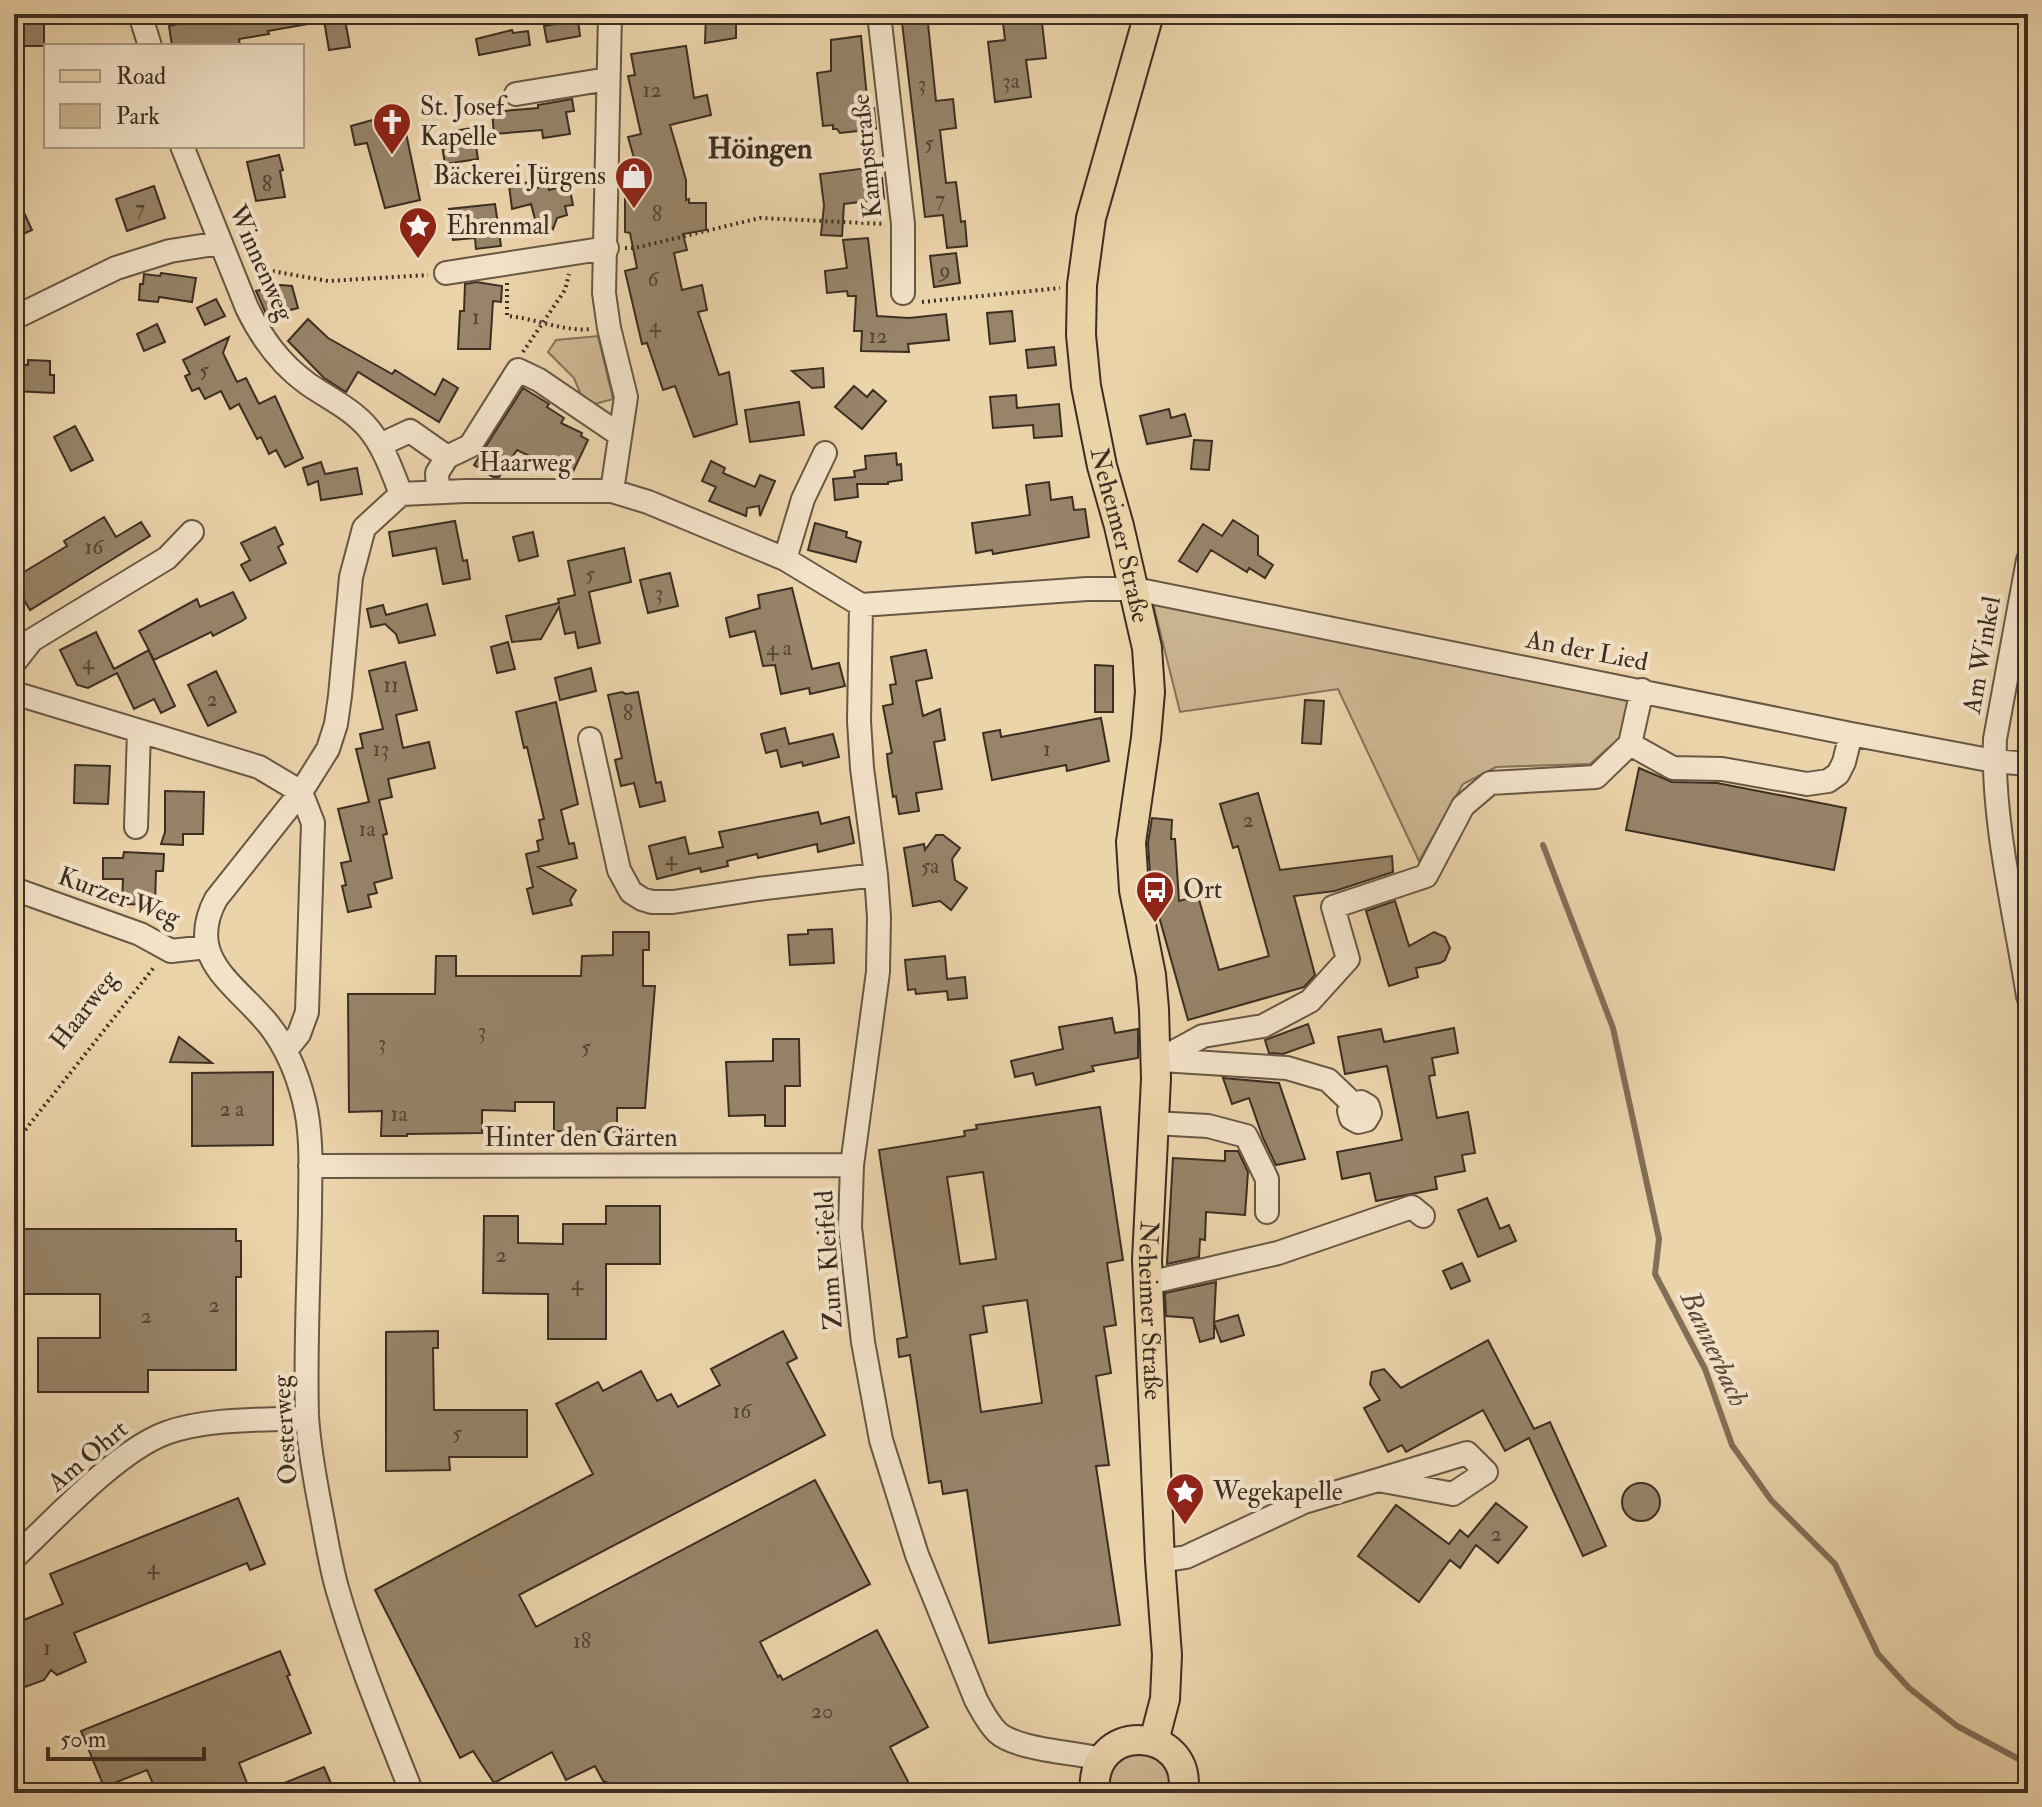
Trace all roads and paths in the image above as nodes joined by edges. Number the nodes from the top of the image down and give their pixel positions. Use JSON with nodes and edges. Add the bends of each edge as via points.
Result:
{"nodes":[{"id":1,"x":140,"y":14,"type":"edge"},
{"id":2,"x":610,"y":14,"type":"edge"},
{"id":3,"x":879,"y":14,"type":"edge"},
{"id":4,"x":1149,"y":14,"type":"edge"},
{"id":5,"x":149,"y":44,"type":"edge"},
{"id":6,"x":608,"y":79,"type":"junction"},
{"id":7,"x":516,"y":94,"type":"dead end"},
{"id":8,"x":183,"y":148,"type":"edge"},
{"id":9,"x":903,"y":224,"type":"junction"},
{"id":10,"x":607,"y":248,"type":"junction"},
{"id":11,"x":572,"y":252,"type":"junction"},
{"id":12,"x":224,"y":253,"type":"junction"},
{"id":13,"x":508,"y":263,"type":"junction"},
{"id":14,"x":441,"y":274,"type":"joint"},
{"id":15,"x":1082,"y":285,"type":"junction"},
{"id":16,"x":903,"y":293,"type":"joint"},
{"id":17,"x":14,"y":318,"type":"edge"},
{"id":18,"x":545,"y":322,"type":"junction"},
{"id":19,"x":609,"y":328,"type":"junction"},
{"id":20,"x":518,"y":370,"type":"junction"},
{"id":21,"x":620,"y":435,"type":"junction"},
{"id":22,"x":380,"y":445,"type":"junction"},
{"id":23,"x":825,"y":453,"type":"dead end"},
{"id":24,"x":447,"y":457,"type":"junction"},
{"id":25,"x":612,"y":491,"type":"junction"},
{"id":26,"x":438,"y":492,"type":"junction"},
{"id":27,"x":401,"y":494,"type":"junction"},
{"id":28,"x":192,"y":532,"type":"dead end"},
{"id":29,"x":785,"y":559,"type":"junction"},
{"id":30,"x":2028,"y":560,"type":"edge"},
{"id":31,"x":1135,"y":589,"type":"junction"},
{"id":32,"x":861,"y":605,"type":"junction"},
{"id":33,"x":14,"y":663,"type":"edge"},
{"id":34,"x":1642,"y":690,"type":"junction"},
{"id":35,"x":14,"y":693,"type":"edge"},
{"id":36,"x":139,"y":731,"type":"junction"},
{"id":37,"x":1851,"y":734,"type":"junction"},
{"id":38,"x":590,"y":739,"type":"dead end"},
{"id":39,"x":1630,"y":744,"type":"junction"},
{"id":40,"x":1994,"y":761,"type":"junction"},
{"id":41,"x":2028,"y":764,"type":"edge"},
{"id":42,"x":301,"y":792,"type":"junction"},
{"id":43,"x":136,"y":827,"type":"dead end"},
{"id":44,"x":876,"y":875,"type":"junction"},
{"id":45,"x":14,"y":889,"type":"edge"},
{"id":46,"x":207,"y":947,"type":"junction"},
{"id":47,"x":171,"y":951,"type":"junction"},
{"id":48,"x":2028,"y":996,"type":"edge"},
{"id":49,"x":286,"y":1050,"type":"junction"},
{"id":50,"x":1157,"y":1061,"type":"junction"},
{"id":51,"x":1353,"y":1104,"type":"dead end"},
{"id":52,"x":1154,"y":1123,"type":"junction"},
{"id":53,"x":14,"y":1144,"type":"edge"},
{"id":54,"x":852,"y":1165,"type":"junction"},
{"id":55,"x":310,"y":1166,"type":"junction"},
{"id":56,"x":1267,"y":1212,"type":"dead end"},
{"id":57,"x":1423,"y":1216,"type":"dead end"},
{"id":58,"x":1148,"y":1283,"type":"junction"},
{"id":59,"x":307,"y":1418,"type":"junction"},
{"id":60,"x":1378,"y":1480,"type":"dead end"},
{"id":61,"x":14,"y":1558,"type":"edge"},
{"id":62,"x":1160,"y":1561,"type":"junction"},
{"id":63,"x":1154,"y":1741,"type":"junction"},
{"id":64,"x":1101,"y":1759,"type":"junction"},
{"id":65,"x":412,"y":1793,"type":"edge"},
{"id":66,"x":1095,"y":1793,"type":"edge"},
{"id":67,"x":1183,"y":1793,"type":"edge"}],
"edges":[{"from":1,"to":5,"type":"street"},
{"from":2,"to":6,"type":"street"},
{"from":3,"to":9,"type":"street","name":"Kampstraße"},
{"from":4,"to":15,"type":"main road","name":"Neheimer Straße","via":[[1097,192]]},
{"from":6,"to":7,"type":"street"},
{"from":6,"to":10,"type":"street"},
{"from":8,"to":12,"type":"street","name":"Winnenweg"},
{"from":9,"to":10,"type":"path","via":[[760,218],[635,248]]},
{"from":9,"to":16,"type":"street","name":"Kampstraße"},
{"from":10,"to":11,"type":"street"},
{"from":10,"to":19,"type":"street","via":[[604,293]]},
{"from":11,"to":13,"type":"street"},
{"from":11,"to":18,"type":"path","via":[[565,290]]},
{"from":12,"to":14,"type":"path","via":[[328,281]]},
{"from":12,"to":17,"type":"street","via":[[170,251],[116,268]]},
{"from":12,"to":22,"type":"street","name":"Winnenweg","via":[[253,321],[274,354],[351,412]]},
{"from":13,"to":14,"type":"street"},
{"from":13,"to":18,"type":"path","via":[[507,316]]},
{"from":15,"to":16,"type":"path","via":[[924,303]]},
{"from":15,"to":31,"type":"main road","name":"Neheimer Straße","via":[[1086,386]]},
{"from":18,"to":19,"type":"path","via":[[578,331]]},
{"from":18,"to":20,"type":"path","via":[[527,342]]},
{"from":19,"to":21,"type":"street","via":[[626,397]]},
{"from":20,"to":21,"type":"street"},
{"from":20,"to":24,"type":"street","via":[[470,446]]},
{"from":21,"to":25,"type":"street"},
{"from":22,"to":24,"type":"street","via":[[410,431]]},
{"from":22,"to":27,"type":"street","name":"Winnenweg"},
{"from":23,"to":29,"type":"street","via":[[803,499]]},
{"from":24,"to":26,"type":"street","via":[[437,473]]},
{"from":25,"to":26,"type":"street","name":"Haarweg"},
{"from":25,"to":29,"type":"street","name":"Haarweg"},
{"from":26,"to":27,"type":"street","name":"Haarweg"},
{"from":27,"to":42,"type":"street","via":[[364,528],[351,577],[336,724],[328,749]]},
{"from":28,"to":33,"type":"street","via":[[167,558],[32,640]]},
{"from":29,"to":32,"type":"street","name":"Haarweg"},
{"from":30,"to":40,"type":"street","name":"Am Winkel"},
{"from":31,"to":32,"type":"street"},
{"from":31,"to":34,"type":"street","name":"An der Lied"},
{"from":31,"to":50,"type":"main road","name":"Neheimer Straße","via":[[1150,692],[1132,867],[1151,975]]},
{"from":32,"to":44,"type":"street","name":"Zum Kleifeld","via":[[859,721]]},
{"from":34,"to":37,"type":"street","name":"An der Lied"},
{"from":34,"to":39,"type":"street"},
{"from":35,"to":36,"type":"street"},
{"from":36,"to":42,"type":"street","via":[[259,767]]},
{"from":36,"to":43,"type":"street"},
{"from":37,"to":39,"type":"street","via":[[1838,774],[1807,784],[1722,769],[1673,768]]},
{"from":37,"to":40,"type":"street","name":"An der Lied"},
{"from":38,"to":44,"type":"street","via":[[619,870],[631,892],[642,899],[673,902]]},
{"from":39,"to":50,"type":"street","via":[[1596,777],[1490,783],[1463,806],[1426,876],[1333,907],[1348,959],[1310,1001],[1263,1026],[1203,1036]]},
{"from":40,"to":41,"type":"street","name":"An der Lied"},
{"from":40,"to":48,"type":"street","name":"Am Winkel"},
{"from":42,"to":46,"type":"street","via":[[216,899],[205,930]]},
{"from":42,"to":49,"type":"street","via":[[313,823],[307,1012]]},
{"from":44,"to":54,"type":"street","name":"Zum Kleifeld","via":[[878,972]]},
{"from":45,"to":47,"type":"street","name":"Kurzer Weg","via":[[140,934]]},
{"from":46,"to":47,"type":"street","name":"Kurzer Weg"},
{"from":46,"to":49,"type":"street","name":"Oesterweg","via":[[214,965]]},
{"from":47,"to":53,"type":"path","name":"Haarweg"},
{"from":49,"to":55,"type":"street","name":"Oesterweg","via":[[305,1105]]},
{"from":50,"to":51,"type":"street","via":[[1287,1068],[1328,1080]]},
{"from":50,"to":52,"type":"main road","name":"Neheimer Straße"},
{"from":52,"to":56,"type":"street","via":[[1208,1126],[1246,1136],[1267,1179]]},
{"from":52,"to":58,"type":"main road","name":"Neheimer Straße"},
{"from":54,"to":55,"type":"street","name":"Hinter den Gärten"},
{"from":54,"to":64,"type":"street","name":"Zum Kleifeld","via":[[850,1227],[881,1440],[917,1555],[976,1700],[1010,1741]]},
{"from":55,"to":59,"type":"street","name":"Oesterweg"},
{"from":57,"to":58,"type":"street","via":[[1412,1207],[1278,1253]]},
{"from":58,"to":62,"type":"main road","name":"Neheimer Straße"},
{"from":59,"to":61,"type":"street","name":"Am Ohrt","via":[[194,1426],[146,1441]]},
{"from":59,"to":65,"type":"street","name":"Oesterweg","via":[[336,1585]]},
{"from":60,"to":62,"type":"street","via":[[1304,1502],[1186,1557]]},
{"from":62,"to":63,"type":"main road","name":"Neheimer Straße","via":[[1167,1655],[1165,1699]]},
{"from":63,"to":64,"type":"main road","via":[[1119,1743]]},
{"from":63,"to":67,"type":"main road","via":[[1180,1765]]},
{"from":64,"to":66,"type":"main road"}]}
